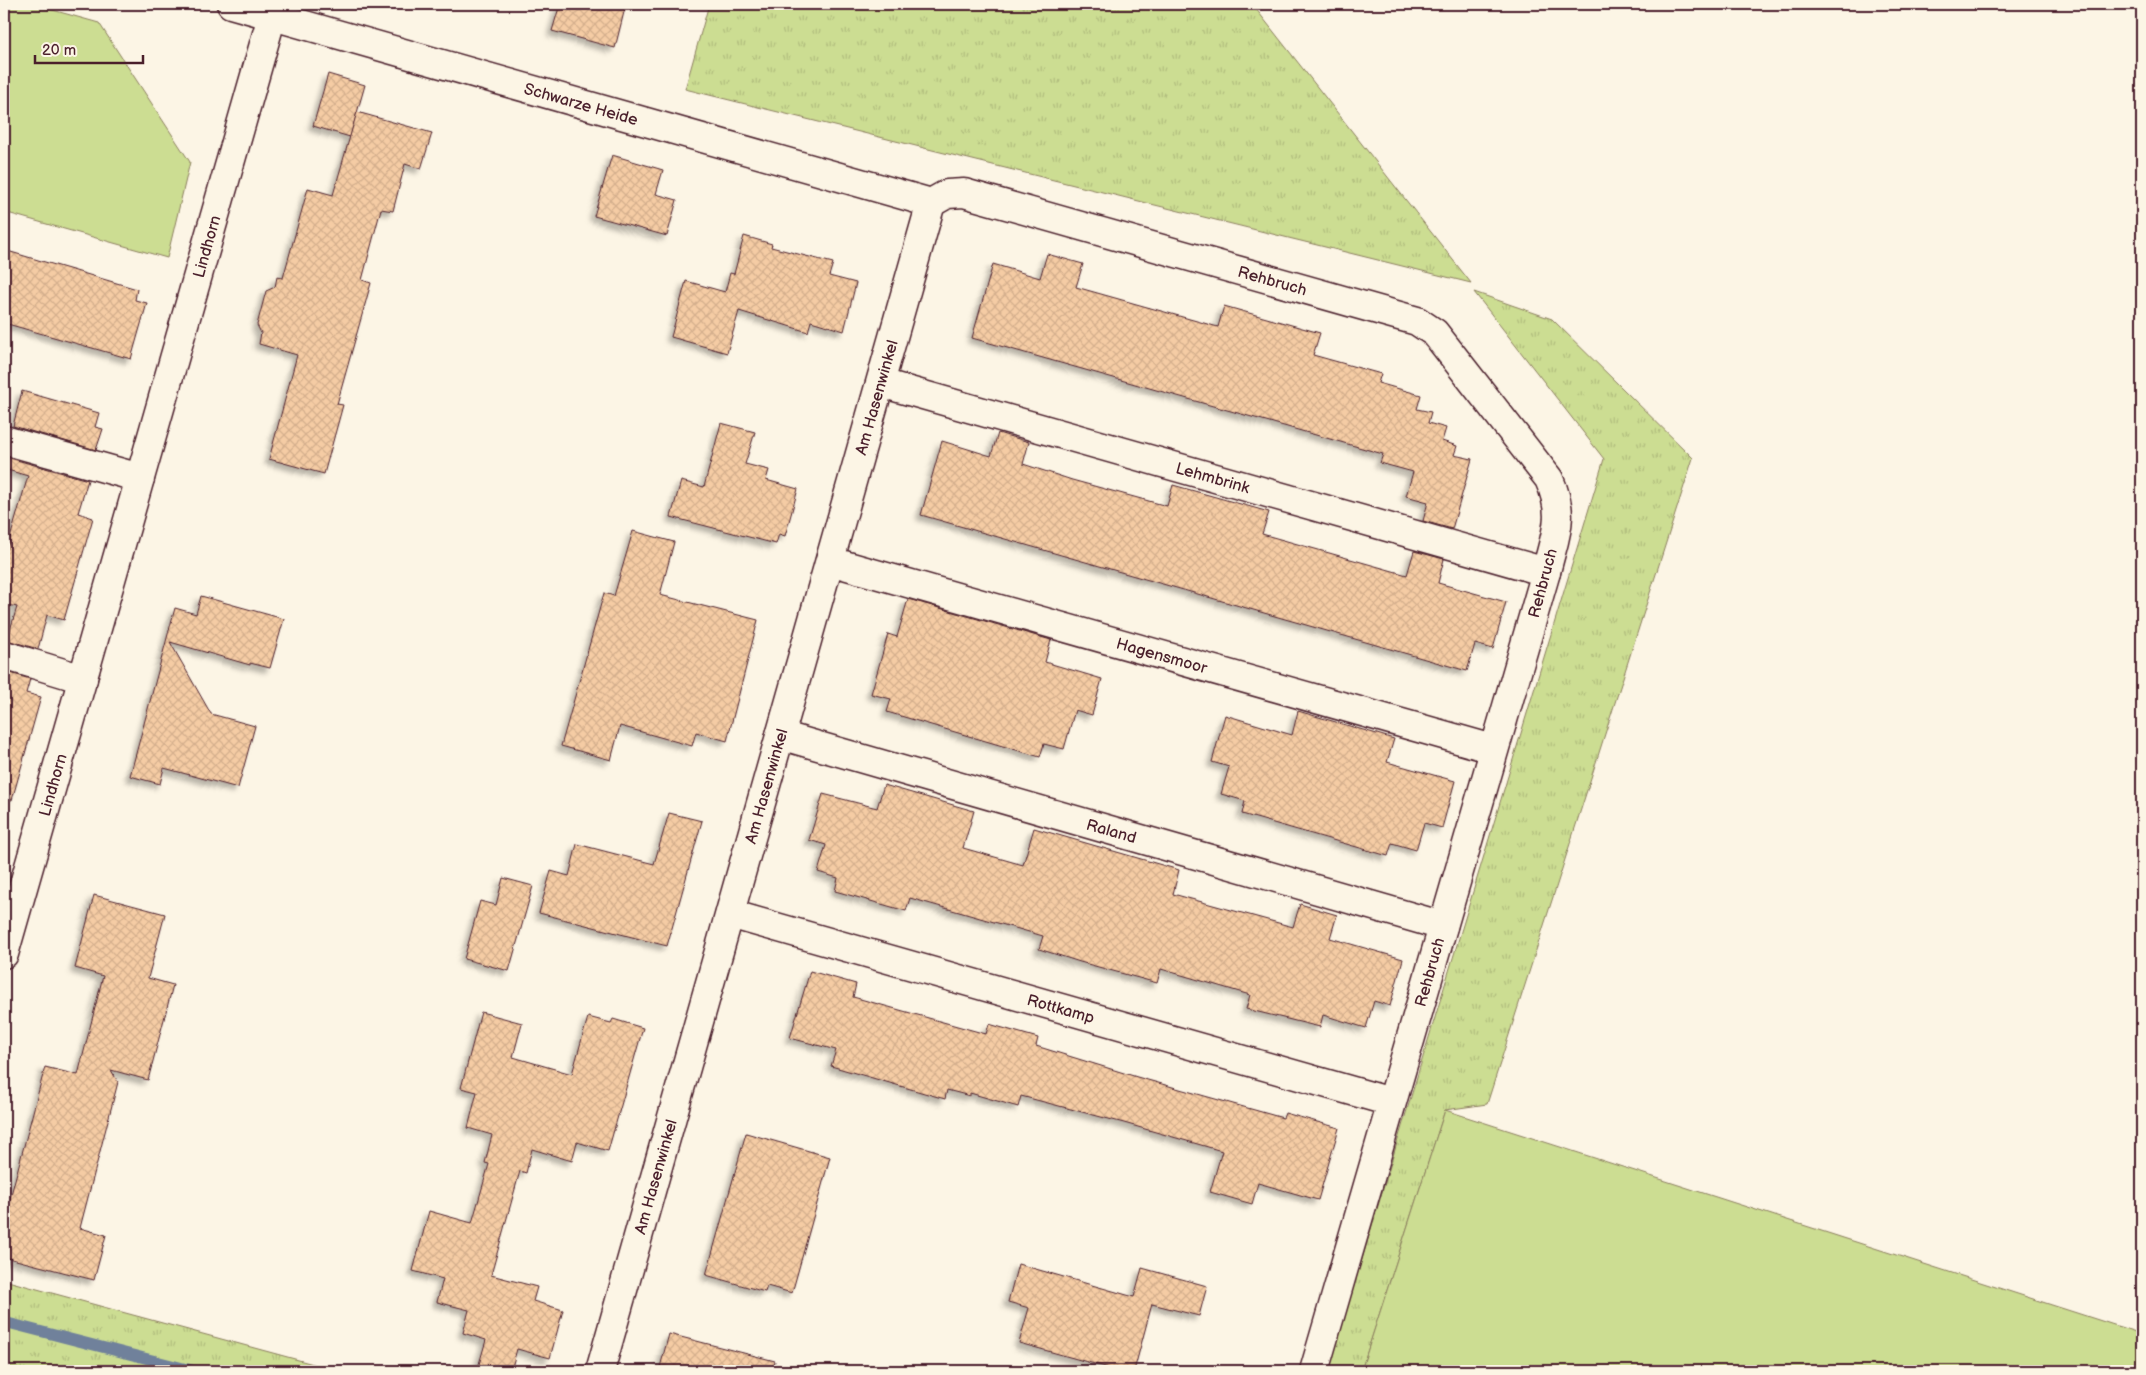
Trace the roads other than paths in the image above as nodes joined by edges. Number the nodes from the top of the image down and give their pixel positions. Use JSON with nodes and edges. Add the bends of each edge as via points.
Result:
{"nodes":[{"id":1,"x":231,"y":4,"type":"edge"},
{"id":2,"x":272,"y":16,"type":"junction"},
{"id":3,"x":931,"y":203,"type":"junction"},
{"id":4,"x":880,"y":383,"type":"junction"},
{"id":5,"x":4,"y":440,"type":"edge"},
{"id":6,"x":140,"y":478,"type":"junction"},
{"id":7,"x":830,"y":561,"type":"junction"},
{"id":8,"x":1546,"y":572,"type":"junction"},
{"id":9,"x":4,"y":655,"type":"edge"},
{"id":10,"x":83,"y":679,"type":"junction"},
{"id":11,"x":780,"y":736,"type":"junction"},
{"id":12,"x":1493,"y":749,"type":"junction"},
{"id":13,"x":13,"y":887,"type":"edge"},
{"id":14,"x":730,"y":914,"type":"junction"},
{"id":15,"x":1442,"y":926,"type":"junction"},
{"id":16,"x":4,"y":954,"type":"edge"},
{"id":17,"x":1391,"y":1102,"type":"junction"},
{"id":18,"x":600,"y":1371,"type":"edge"},
{"id":19,"x":1314,"y":1371,"type":"edge"}],
"edges":[{"from":1,"to":2,"type":"street","name":"Schwarze Heide"},
{"from":2,"to":3,"type":"street","name":"Schwarze Heide"},
{"from":2,"to":6,"type":"street","name":"Lindhorn"},
{"from":3,"to":4,"type":"street","name":"Am Hasenwinkel"},
{"from":3,"to":8,"type":"street","name":"Rehbruch","via":[[947,194],[964,193],[1427,325],[1549,479],[1560,515]]},
{"from":4,"to":7,"type":"street","name":"Am Hasenwinkel"},
{"from":4,"to":8,"type":"street","name":"Lehmbrink"},
{"from":5,"to":6,"type":"street"},
{"from":6,"to":10,"type":"street","name":"Lindhorn"},
{"from":7,"to":11,"type":"street","name":"Am Hasenwinkel"},
{"from":7,"to":12,"type":"street","name":"Hagensmoor"},
{"from":8,"to":12,"type":"street","name":"Rehbruch"},
{"from":9,"to":10,"type":"street"},
{"from":10,"to":13,"type":"street","name":"Lindhorn"},
{"from":11,"to":14,"type":"street","name":"Am Hasenwinkel"},
{"from":11,"to":15,"type":"street","name":"Raland"},
{"from":12,"to":15,"type":"street","name":"Rehbruch"},
{"from":13,"to":16,"type":"street","name":"Lindhorn"},
{"from":14,"to":17,"type":"street","name":"Rottkamp"},
{"from":14,"to":18,"type":"street","name":"Am Hasenwinkel"},
{"from":15,"to":17,"type":"street","name":"Rehbruch"},
{"from":17,"to":19,"type":"street","name":"Rehbruch"}]}
